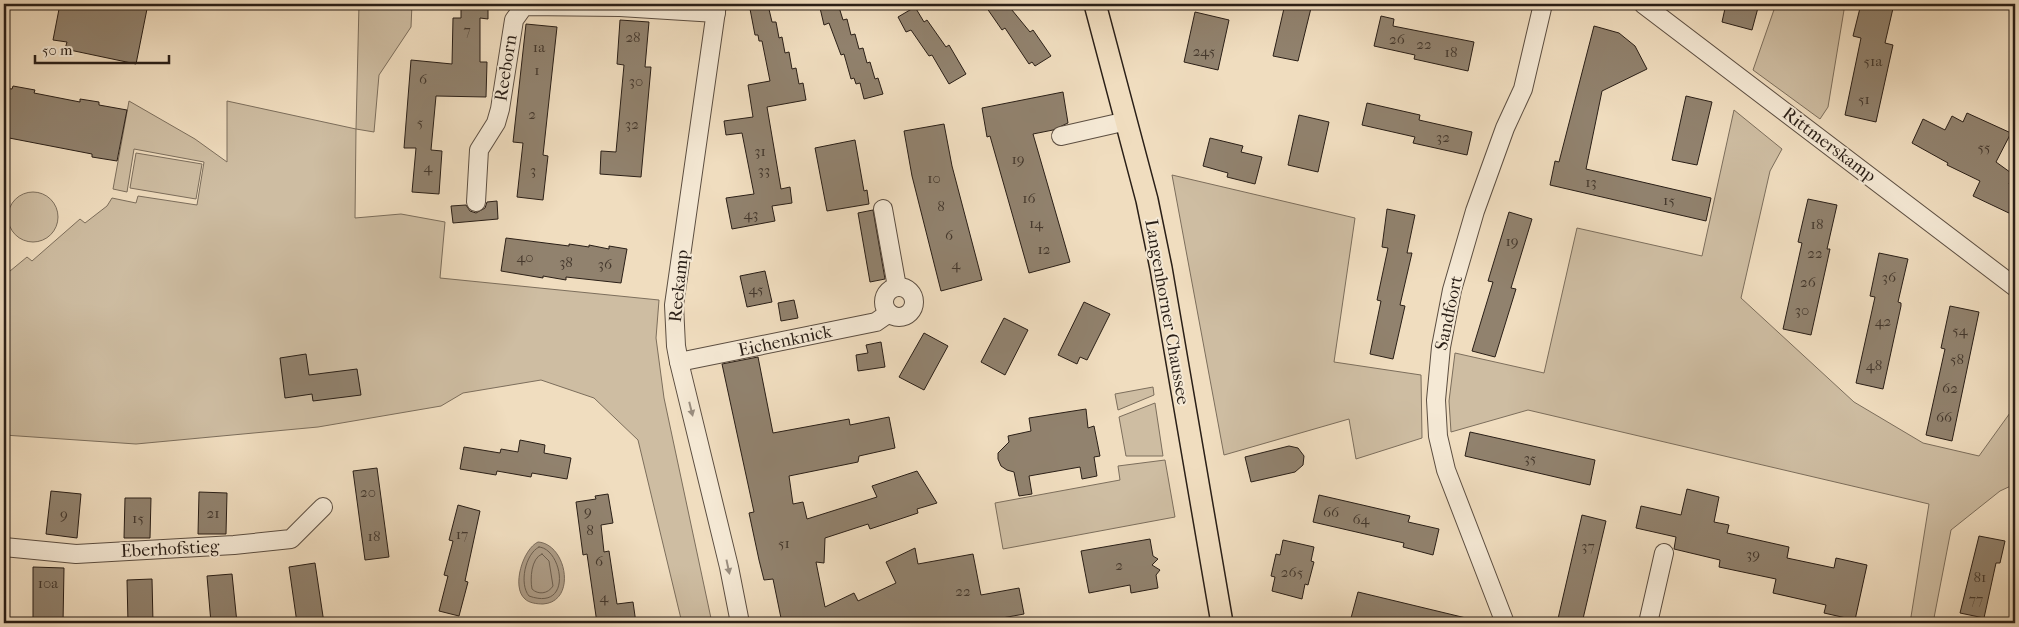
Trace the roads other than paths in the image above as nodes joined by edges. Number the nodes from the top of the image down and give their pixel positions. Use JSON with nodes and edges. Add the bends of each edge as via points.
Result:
{"nodes":[{"id":1,"x":1095,"y":4,"type":"edge"},
{"id":2,"x":1543,"y":4,"type":"edge"},
{"id":3,"x":1643,"y":4,"type":"edge"},
{"id":4,"x":717,"y":8,"type":"edge"},
{"id":5,"x":1127,"y":121,"type":"junction"},
{"id":6,"x":1060,"y":136,"type":"dead end"},
{"id":7,"x":476,"y":202,"type":"dead end"},
{"id":8,"x":883,"y":209,"type":"dead end"},
{"id":9,"x":897,"y":287,"type":"junction"},
{"id":10,"x":2015,"y":287,"type":"edge"},
{"id":11,"x":889,"y":313,"type":"junction"},
{"id":12,"x":679,"y":362,"type":"junction"},
{"id":13,"x":323,"y":507,"type":"dead end"},
{"id":14,"x":4,"y":547,"type":"edge"},
{"id":15,"x":1664,"y":554,"type":"dead end"},
{"id":16,"x":740,"y":623,"type":"edge"},
{"id":17,"x":1222,"y":623,"type":"edge"},
{"id":18,"x":1505,"y":623,"type":"edge"},
{"id":19,"x":1648,"y":623,"type":"edge"}],
"edges":[{"from":1,"to":5,"type":"main road","name":"Langenhorner Chaussee"},
{"from":2,"to":18,"type":"street","name":"Sandfoort","via":[[1523,89],[1475,211],[1452,290],[1437,383],[1436,415],[1442,456]]},
{"from":3,"to":10,"type":"street","name":"Rittmerskamp"},
{"from":4,"to":7,"type":"street","name":"Reeborn","via":[[524,6],[514,20],[496,124],[479,150]]},
{"from":4,"to":12,"type":"street","name":"Reekamp","via":[[674,305]]},
{"from":5,"to":6,"type":"street"},
{"from":5,"to":17,"type":"main road","name":"Langenhorner Chaussee","via":[[1161,268]]},
{"from":8,"to":9,"type":"street"},
{"from":9,"to":11,"type":"street","via":[[889,290],[885,298]]},
{"from":9,"to":11,"type":"street","name":"Eichenknick","via":[[911,292],[913,306],[903,316]]},
{"from":11,"to":12,"type":"street","name":"Eichenknick","via":[[876,322]]},
{"from":12,"to":16,"type":"street","name":"Reekamp","one_way":true},
{"from":13,"to":14,"type":"street","name":"Eberhofstieg","via":[[291,539],[76,554]]},
{"from":15,"to":19,"type":"street"}]}
